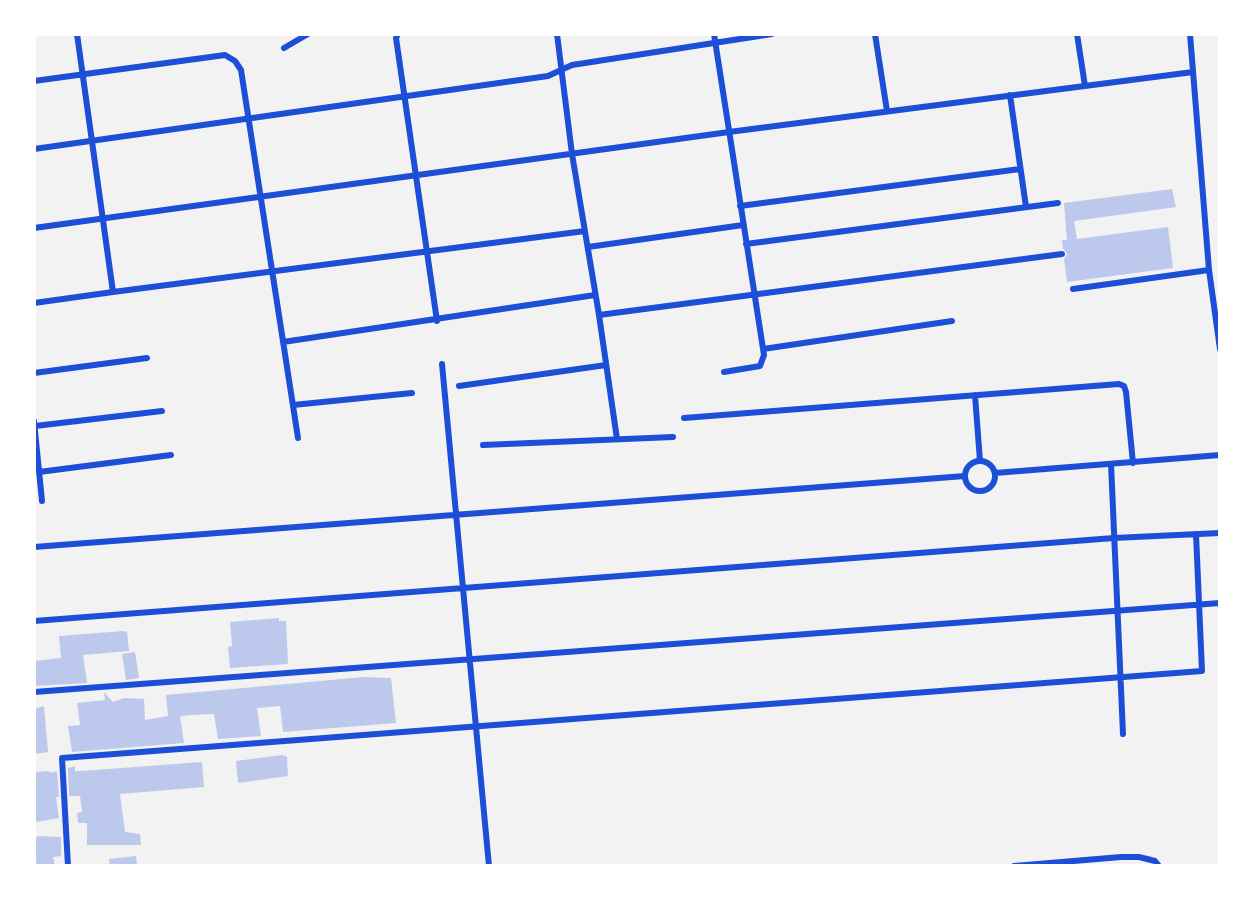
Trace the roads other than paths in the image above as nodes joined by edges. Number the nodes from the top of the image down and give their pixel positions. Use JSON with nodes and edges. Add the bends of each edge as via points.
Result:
{"nodes":[{"id":1,"x":77,"y":34,"type":"edge"},
{"id":2,"x":308,"y":34,"type":"edge"},
{"id":3,"x":398,"y":34,"type":"edge"},
{"id":4,"x":557,"y":34,"type":"edge"},
{"id":5,"x":714,"y":34,"type":"edge"},
{"id":6,"x":772,"y":34,"type":"edge"},
{"id":7,"x":875,"y":34,"type":"edge"},
{"id":8,"x":1077,"y":34,"type":"edge"},
{"id":9,"x":1190,"y":34,"type":"edge"},
{"id":10,"x":715,"y":43,"type":"junction"},
{"id":11,"x":284,"y":48,"type":"dead end"},
{"id":12,"x":562,"y":70,"type":"junction"},
{"id":13,"x":1193,"y":72,"type":"junction"},
{"id":14,"x":82,"y":75,"type":"junction"},
{"id":15,"x":34,"y":81,"type":"edge"},
{"id":16,"x":1085,"y":86,"type":"junction"},
{"id":17,"x":1010,"y":95,"type":"junction"},
{"id":18,"x":405,"y":97,"type":"junction"},
{"id":19,"x":887,"y":111,"type":"junction"},
{"id":20,"x":248,"y":120,"type":"junction"},
{"id":21,"x":729,"y":132,"type":"junction"},
{"id":22,"x":92,"y":142,"type":"junction"},
{"id":23,"x":34,"y":149,"type":"edge"},
{"id":24,"x":572,"y":154,"type":"junction"},
{"id":25,"x":1020,"y":169,"type":"junction"},
{"id":26,"x":417,"y":175,"type":"junction"},
{"id":27,"x":260,"y":197,"type":"junction"},
{"id":28,"x":1058,"y":203,"type":"dead end"},
{"id":29,"x":740,"y":206,"type":"junction"},
{"id":30,"x":1026,"y":207,"type":"junction"},
{"id":31,"x":102,"y":219,"type":"junction"},
{"id":32,"x":743,"y":225,"type":"junction"},
{"id":33,"x":34,"y":228,"type":"edge"},
{"id":34,"x":585,"y":231,"type":"junction"},
{"id":35,"x":747,"y":244,"type":"junction"},
{"id":36,"x":588,"y":247,"type":"junction"},
{"id":37,"x":427,"y":253,"type":"junction"},
{"id":38,"x":1062,"y":254,"type":"dead end"},
{"id":39,"x":1209,"y":270,"type":"junction"},
{"id":40,"x":272,"y":272,"type":"junction"},
{"id":41,"x":1073,"y":289,"type":"dead end"},
{"id":42,"x":113,"y":292,"type":"junction"},
{"id":43,"x":596,"y":295,"type":"junction"},
{"id":44,"x":755,"y":295,"type":"junction"},
{"id":45,"x":34,"y":303,"type":"edge"},
{"id":46,"x":599,"y":315,"type":"junction"},
{"id":47,"x":437,"y":321,"type":"junction"},
{"id":48,"x":952,"y":321,"type":"dead end"},
{"id":49,"x":283,"y":342,"type":"junction"},
{"id":50,"x":763,"y":349,"type":"junction"},
{"id":51,"x":1220,"y":349,"type":"edge"},
{"id":52,"x":147,"y":358,"type":"dead end"},
{"id":53,"x":442,"y":364,"type":"dead end"},
{"id":54,"x":606,"y":365,"type":"junction"},
{"id":55,"x":724,"y":372,"type":"dead end"},
{"id":56,"x":34,"y":373,"type":"edge"},
{"id":57,"x":459,"y":386,"type":"dead end"},
{"id":58,"x":412,"y":393,"type":"dead end"},
{"id":59,"x":975,"y":395,"type":"junction"},
{"id":60,"x":293,"y":405,"type":"junction"},
{"id":61,"x":162,"y":411,"type":"dead end"},
{"id":62,"x":684,"y":418,"type":"dead end"},
{"id":63,"x":34,"y":421,"type":"edge"},
{"id":64,"x":35,"y":426,"type":"edge"},
{"id":65,"x":673,"y":437,"type":"dead end"},
{"id":66,"x":298,"y":438,"type":"dead end"},
{"id":67,"x":617,"y":439,"type":"junction"},
{"id":68,"x":483,"y":445,"type":"dead end"},
{"id":69,"x":171,"y":455,"type":"dead end"},
{"id":70,"x":1220,"y":455,"type":"edge"},
{"id":71,"x":981,"y":461,"type":"junction"},
{"id":72,"x":1133,"y":463,"type":"junction"},
{"id":73,"x":1111,"y":464,"type":"junction"},
{"id":74,"x":39,"y":472,"type":"junction"},
{"id":75,"x":995,"y":473,"type":"junction"},
{"id":76,"x":965,"y":476,"type":"junction"},
{"id":77,"x":42,"y":501,"type":"dead end"},
{"id":78,"x":457,"y":515,"type":"junction"},
{"id":79,"x":1220,"y":533,"type":"edge"},
{"id":80,"x":1196,"y":534,"type":"junction"},
{"id":81,"x":1114,"y":538,"type":"junction"},
{"id":82,"x":34,"y":547,"type":"edge"},
{"id":83,"x":463,"y":588,"type":"junction"},
{"id":84,"x":1220,"y":603,"type":"edge"},
{"id":85,"x":1199,"y":604,"type":"junction"},
{"id":86,"x":1117,"y":610,"type":"junction"},
{"id":87,"x":34,"y":621,"type":"edge"},
{"id":88,"x":469,"y":658,"type":"junction"},
{"id":89,"x":1120,"y":678,"type":"junction"},
{"id":90,"x":34,"y":692,"type":"edge"},
{"id":91,"x":476,"y":727,"type":"junction"},
{"id":92,"x":1123,"y":734,"type":"dead end"},
{"id":93,"x":68,"y":866,"type":"edge"},
{"id":94,"x":489,"y":866,"type":"edge"},
{"id":95,"x":1014,"y":866,"type":"edge"},
{"id":96,"x":1159,"y":866,"type":"edge"}],
"edges":[{"from":1,"to":14,"type":"street"},
{"from":2,"to":11,"type":"street"},
{"from":3,"to":18,"type":"street"},
{"from":4,"to":12,"type":"street"},
{"from":5,"to":10,"type":"street"},
{"from":6,"to":10,"type":"street"},
{"from":7,"to":19,"type":"street"},
{"from":8,"to":16,"type":"street"},
{"from":9,"to":13,"type":"street"},
{"from":10,"to":12,"type":"street","via":[[572,65]]},
{"from":10,"to":21,"type":"street"},
{"from":12,"to":18,"type":"street","via":[[548,76]]},
{"from":12,"to":24,"type":"street"},
{"from":13,"to":16,"type":"street"},
{"from":13,"to":39,"type":"street"},
{"from":14,"to":15,"type":"street"},
{"from":14,"to":20,"type":"street","via":[[225,55],[241,70]]},
{"from":14,"to":22,"type":"street"},
{"from":16,"to":17,"type":"street"},
{"from":17,"to":19,"type":"street"},
{"from":17,"to":25,"type":"street"},
{"from":18,"to":20,"type":"street"},
{"from":18,"to":26,"type":"street"},
{"from":19,"to":21,"type":"street"},
{"from":20,"to":22,"type":"street"},
{"from":20,"to":27,"type":"street"},
{"from":21,"to":24,"type":"street"},
{"from":21,"to":29,"type":"street"},
{"from":22,"to":23,"type":"street"},
{"from":22,"to":31,"type":"street"},
{"from":24,"to":26,"type":"street"},
{"from":24,"to":34,"type":"street"},
{"from":25,"to":29,"type":"street"},
{"from":25,"to":30,"type":"street"},
{"from":26,"to":27,"type":"street"},
{"from":26,"to":37,"type":"street"},
{"from":27,"to":31,"type":"street"},
{"from":27,"to":40,"type":"street"},
{"from":28,"to":30,"type":"street"},
{"from":29,"to":32,"type":"street"},
{"from":30,"to":35,"type":"street"},
{"from":31,"to":33,"type":"street"},
{"from":31,"to":42,"type":"street"},
{"from":32,"to":35,"type":"street"},
{"from":32,"to":36,"type":"street"},
{"from":34,"to":36,"type":"street"},
{"from":34,"to":37,"type":"street"},
{"from":35,"to":44,"type":"street"},
{"from":36,"to":43,"type":"street"},
{"from":37,"to":40,"type":"street"},
{"from":37,"to":47,"type":"street"},
{"from":38,"to":44,"type":"street"},
{"from":39,"to":41,"type":"street"},
{"from":39,"to":51,"type":"street"},
{"from":40,"to":42,"type":"street"},
{"from":40,"to":49,"type":"street"},
{"from":42,"to":45,"type":"street"},
{"from":43,"to":46,"type":"street"},
{"from":43,"to":47,"type":"street"},
{"from":44,"to":46,"type":"street"},
{"from":44,"to":50,"type":"street"},
{"from":46,"to":54,"type":"street"},
{"from":47,"to":49,"type":"street"},
{"from":48,"to":50,"type":"street"},
{"from":49,"to":60,"type":"street"},
{"from":50,"to":55,"type":"street","via":[[764,362],[760,366]]},
{"from":52,"to":56,"type":"street"},
{"from":53,"to":78,"type":"street"},
{"from":54,"to":57,"type":"street"},
{"from":54,"to":67,"type":"street"},
{"from":58,"to":60,"type":"street"},
{"from":59,"to":62,"type":"street"},
{"from":59,"to":71,"type":"street"},
{"from":59,"to":72,"type":"street","via":[[1124,386]]},
{"from":60,"to":66,"type":"street"},
{"from":61,"to":64,"type":"street"},
{"from":63,"to":64,"type":"street"},
{"from":64,"to":74,"type":"street"},
{"from":65,"to":67,"type":"street"},
{"from":67,"to":68,"type":"street"},
{"from":69,"to":74,"type":"street"},
{"from":70,"to":72,"type":"street"},
{"from":71,"to":75,"type":"street"},
{"from":71,"to":76,"type":"street","via":[[968,467]]},
{"from":72,"to":73,"type":"street"},
{"from":73,"to":75,"type":"street"},
{"from":73,"to":81,"type":"street"},
{"from":74,"to":77,"type":"street"},
{"from":75,"to":76,"type":"street","via":[[994,483],[982,491],[972,489]]},
{"from":76,"to":78,"type":"street"},
{"from":78,"to":82,"type":"street"},
{"from":78,"to":83,"type":"street"},
{"from":79,"to":80,"type":"street"},
{"from":80,"to":81,"type":"street"},
{"from":80,"to":85,"type":"street"},
{"from":81,"to":83,"type":"street"},
{"from":81,"to":86,"type":"street"},
{"from":83,"to":87,"type":"street"},
{"from":83,"to":88,"type":"street"},
{"from":84,"to":85,"type":"street"},
{"from":85,"to":86,"type":"street"},
{"from":85,"to":89,"type":"street","via":[[1202,671]]},
{"from":86,"to":88,"type":"street"},
{"from":86,"to":89,"type":"street"},
{"from":88,"to":90,"type":"street"},
{"from":88,"to":91,"type":"street"},
{"from":89,"to":91,"type":"street"},
{"from":89,"to":92,"type":"street"},
{"from":91,"to":93,"type":"street","via":[[62,759]]},
{"from":91,"to":94,"type":"street"},
{"from":95,"to":96,"type":"street","via":[[1132,856],[1155,861]]}]}
